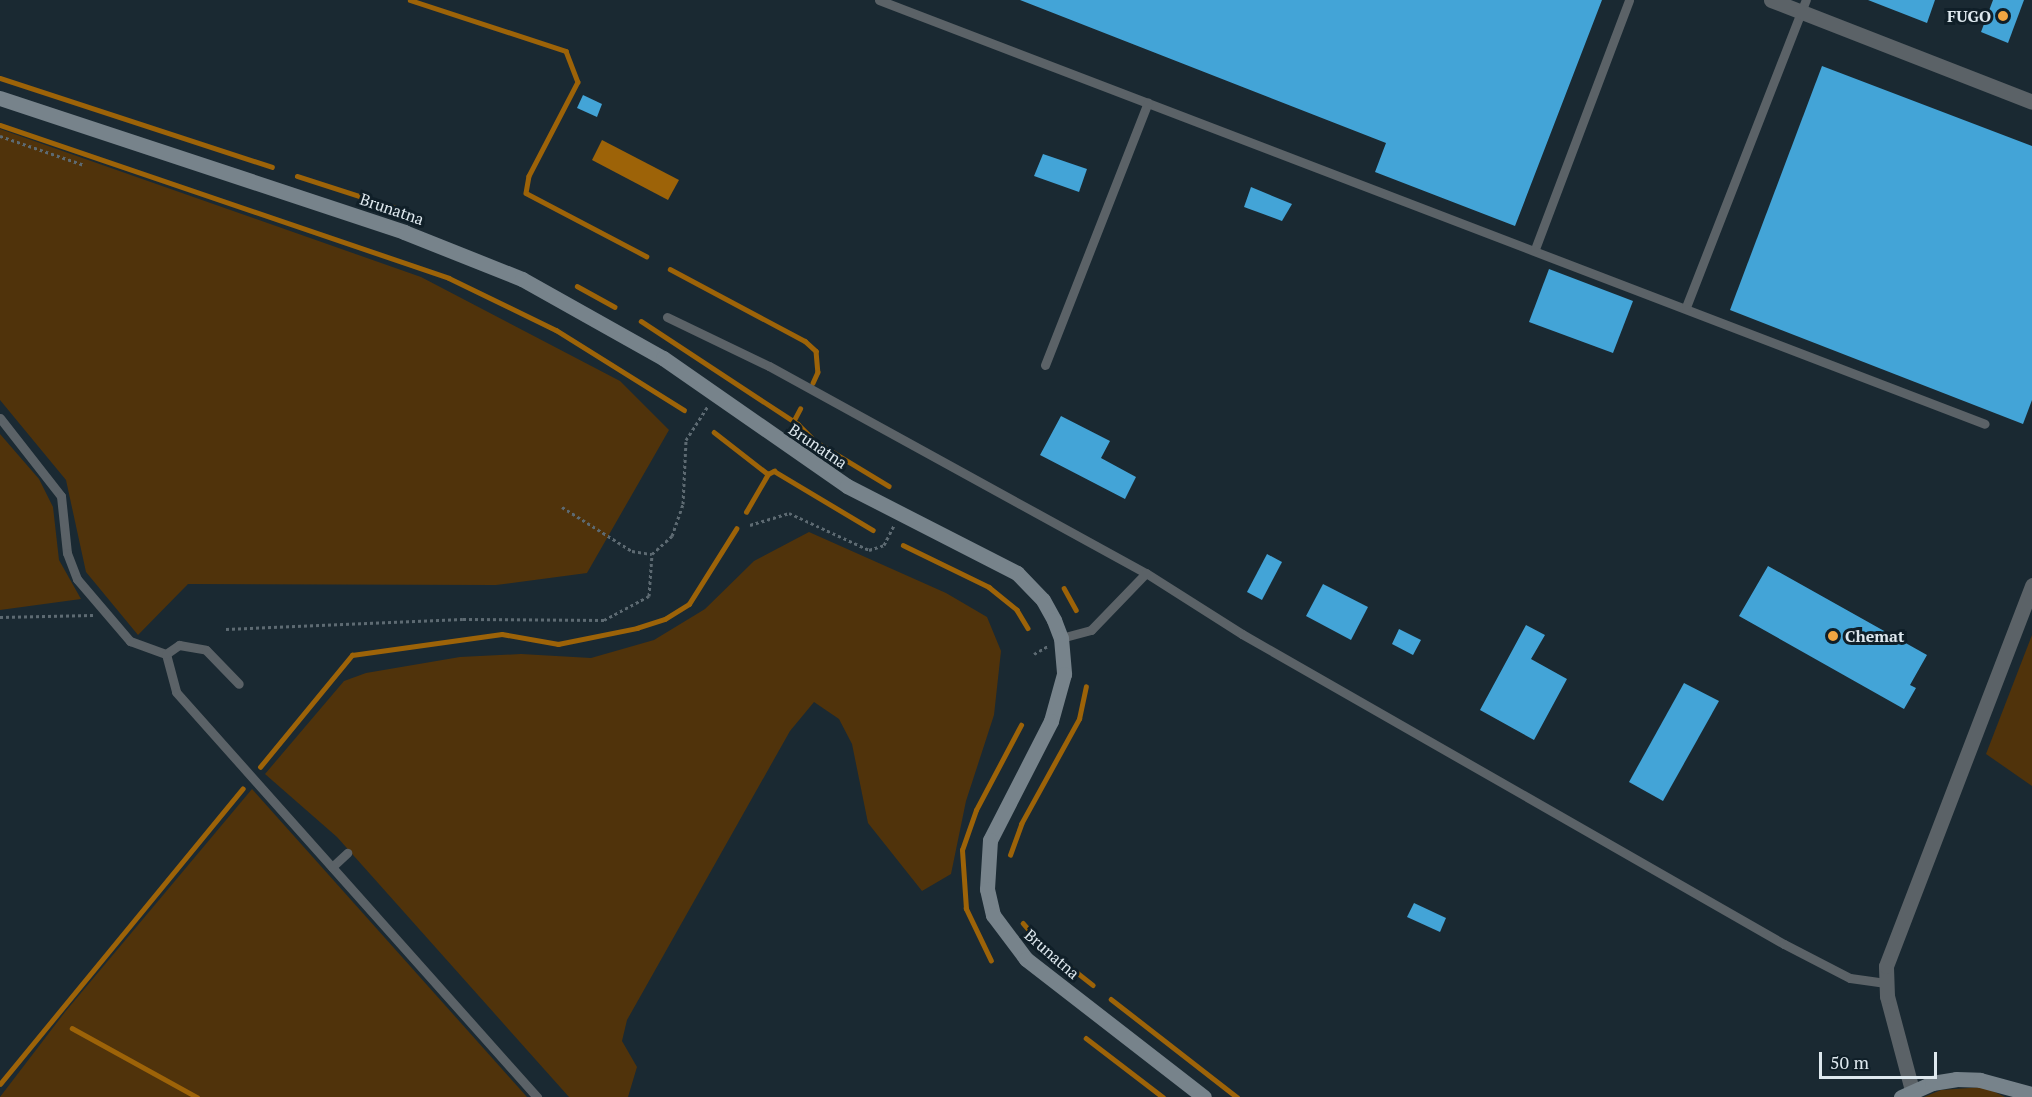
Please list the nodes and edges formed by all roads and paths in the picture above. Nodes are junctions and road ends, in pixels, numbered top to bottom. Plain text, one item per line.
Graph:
1 (879, 0) edge
2 (1629, 0) edge
3 (1771, 0) edge
4 (1803, 6) edge
5 (0, 98) edge
6 (1148, 102) junction
7 (2032, 102) edge
8 (0, 136) edge
9 (84, 165) dead end
10 (1535, 249) junction
11 (1686, 308) junction
12 (667, 317) dead end
13 (1045, 365) dead end
14 (700, 398) dead end
15 (709, 404) junction
16 (718, 411) dead end
17 (0, 418) edge
18 (1984, 424) dead end
19 (562, 507) dead end
20 (884, 520) dead end
21 (898, 523) junction
22 (750, 525) dead end
23 (652, 554) junction
24 (1146, 573) junction
25 (2032, 585) edge
26 (106, 614) junction
27 (0, 617) edge
28 (226, 629) dead end
29 (1054, 638) junction
30 (1050, 653) dead end
31 (166, 654) junction
32 (239, 684) dead end
33 (347, 853) dead end
34 (332, 867) junction
35 (1886, 983) junction
36 (1906, 1094) edge
37 (2032, 1094) edge
38 (537, 1097) edge
39 (1204, 1097) edge

1 - 6 lane
2 - 10 lane
3 - 4 street
4 - 7 street
4 - 11 lane
5 - 21 street, Brunatna
6 - 10 lane
6 - 13 lane
8 - 9 path
10 - 11 lane
11 - 18 lane
12 - 24 lane
14 - 15 path
15 - 16 path
15 - 23 path
17 - 26 lane
19 - 23 path
20 - 21 path
21 - 22 path
21 - 29 street, Brunatna
23 - 28 path
24 - 29 lane
24 - 35 lane
25 - 35 street
26 - 27 path
26 - 31 lane
29 - 30 path
29 - 39 street, Brunatna
31 - 32 lane
31 - 34 lane
33 - 34 lane
34 - 38 lane
35 - 36 street
36 - 37 street

